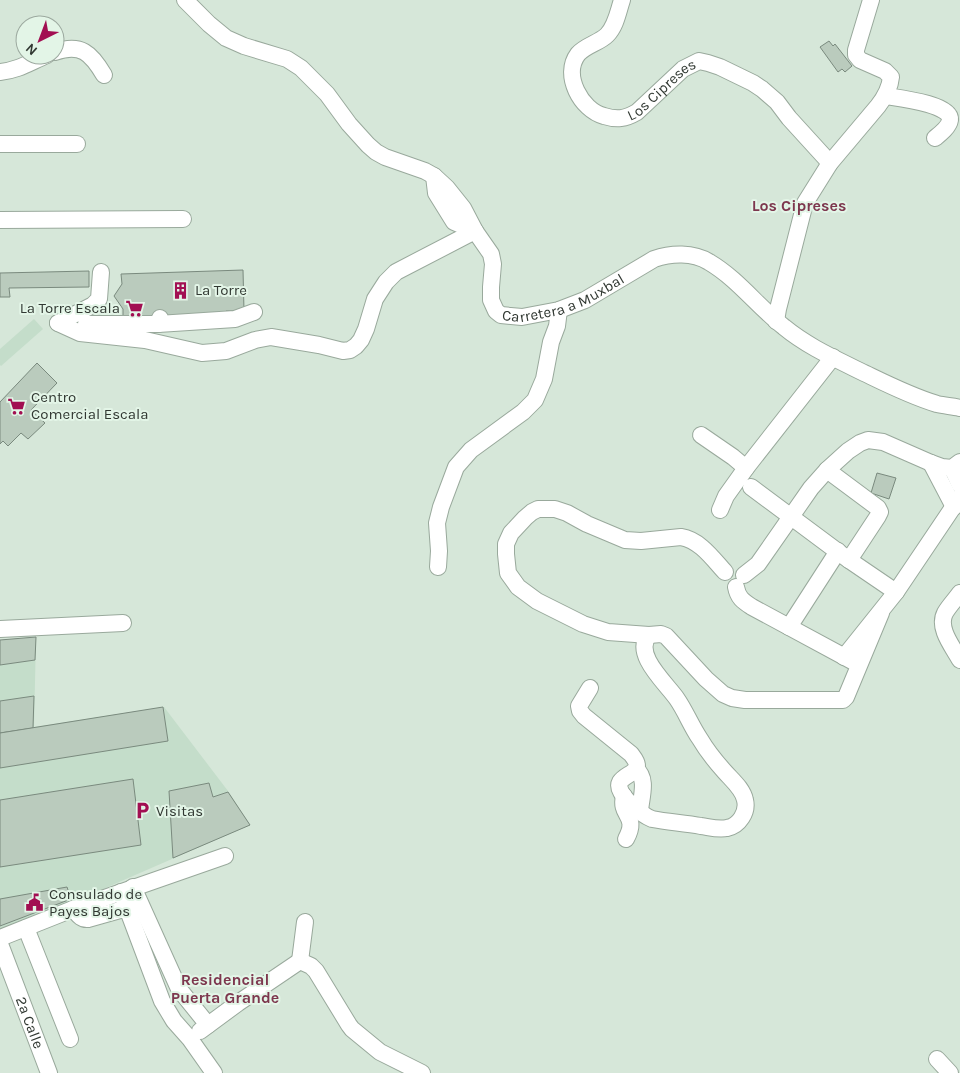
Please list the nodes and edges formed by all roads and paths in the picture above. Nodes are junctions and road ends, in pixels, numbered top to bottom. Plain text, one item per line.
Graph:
1 (185, 0) edge
2 (622, 0) edge
3 (871, 0) edge
4 (65, 49) edge
5 (26, 65) edge
6 (0, 72) edge
7 (104, 75) dead end
8 (886, 96) junction
9 (935, 138) dead end
10 (0, 144) edge
11 (77, 144) dead end
12 (830, 163) junction
13 (183, 219) dead end
14 (0, 220) edge
15 (480, 238) junction
16 (101, 272) dead end
17 (559, 310) junction
18 (254, 312) dead end
19 (777, 315) junction
20 (58, 323) junction
21 (832, 357) junction
22 (960, 408) edge
23 (700, 435) dead end
24 (931, 463) junction
25 (956, 465) edge
26 (746, 468) junction
27 (827, 470) junction
28 (751, 487) dead end
29 (959, 498) edge
30 (720, 510) dead end
31 (792, 517) junction
32 (844, 555) junction
33 (438, 567) dead end
34 (740, 581) junction
35 (896, 592) junction
36 (960, 594) edge
37 (123, 623) dead end
38 (789, 627) junction
39 (0, 629) edge
40 (649, 635) junction
41 (960, 660) edge
42 (852, 661) junction
43 (590, 688) dead end
44 (636, 769) junction
45 (624, 796) junction
46 (640, 811) junction
47 (626, 839) dead end
48 (225, 856) dead end
49 (127, 890) junction
50 (134, 906) junction
51 (73, 909) junction
52 (305, 922) dead end
53 (26, 928) junction
54 (0, 938) edge
55 (0, 944) edge
56 (300, 961) junction
57 (208, 1025) junction
58 (70, 1039) dead end
59 (190, 1039) junction
60 (937, 1059) dead end
61 (49, 1073) edge
62 (214, 1073) edge
63 (422, 1073) edge
64 (950, 1073) edge

1 - 15 street, Carretera a Muxbal
2 - 12 street, Los Cipreses
3 - 8 street
4 - 7 street
5 - 6 street
8 - 9 street
8 - 12 street
10 - 11 street
12 - 19 street
13 - 14 street
15 - 17 street, Carretera a Muxbal
15 - 20 street
16 - 20 street
17 - 19 street, Carretera a Muxbal
17 - 33 street
18 - 20 street
19 - 21 street, Carretera a Muxbal
21 - 22 street, Carretera a Muxbal
21 - 26 street
23 - 26 street
24 - 25 street
24 - 27 street
24 - 29 street
25 - 29 street
26 - 30 street
27 - 31 street
27 - 32 street
28 - 31 street
29 - 35 street
31 - 32 street
31 - 34 street
32 - 35 street
32 - 38 street
34 - 38 street
34 - 40 street
35 - 42 street
36 - 41 street
37 - 39 street
38 - 42 street
40 - 42 street
40 - 46 street
43 - 44 street
44 - 45 street
44 - 46 street
45 - 46 street
45 - 47 street
48 - 49 street
49 - 50 street
49 - 51 street
50 - 51 street
50 - 57 street
50 - 59 street
51 - 53 street
52 - 56 street
53 - 54 street
53 - 58 street
55 - 61 street, 2a Calle
56 - 57 street
56 - 63 street
57 - 59 street
59 - 62 street
60 - 64 street

